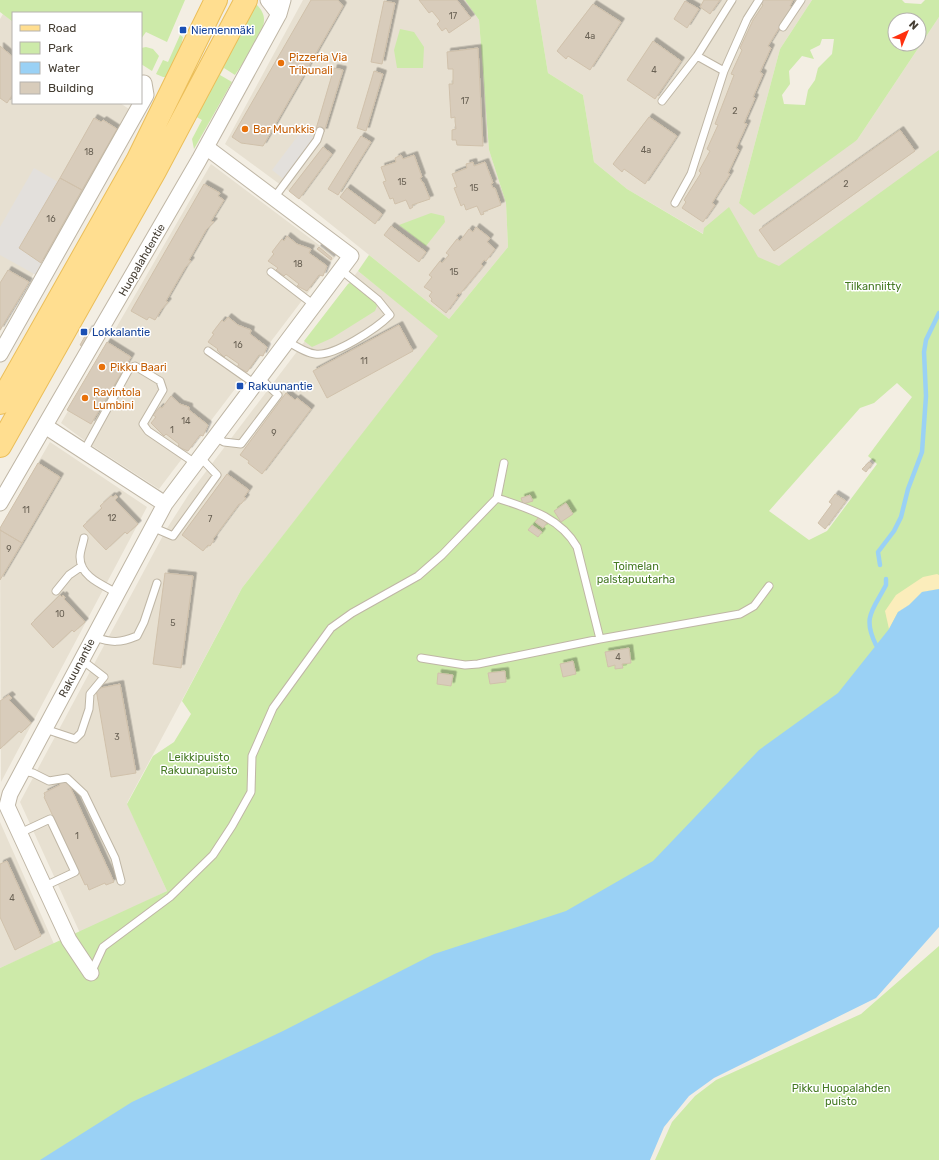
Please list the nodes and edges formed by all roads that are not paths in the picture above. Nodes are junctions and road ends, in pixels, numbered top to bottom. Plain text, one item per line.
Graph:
1 (216, 0) edge
2 (246, 0) edge
3 (268, 0) edge
4 (732, 0) edge
5 (759, 0) edge
6 (801, 0) edge
7 (281, 7) edge
8 (783, 27) dead end
9 (697, 56) junction
10 (724, 71) junction
11 (173, 85) junction
12 (142, 94) edge
13 (662, 100) dead end
14 (137, 104) edge
15 (320, 131) dead end
16 (206, 146) junction
17 (274, 198) junction
18 (675, 203) dead end
19 (341, 270) junction
20 (271, 272) dead end
21 (314, 305) junction
22 (287, 341) junction
23 (208, 351) dead end
24 (0, 354) edge
25 (257, 381) junction
26 (0, 403) edge
27 (46, 426) junction
28 (215, 437) junction
29 (0, 446) edge
30 (84, 451) junction
31 (198, 460) junction
32 (504, 463) dead end
33 (497, 498) junction
34 (0, 503) edge
35 (165, 504) junction
36 (152, 527) junction
37 (84, 538) dead end
38 (82, 566) junction
39 (157, 583) dead end
40 (769, 586) dead end
41 (56, 591) dead end
42 (117, 593) junction
43 (94, 637) junction
44 (600, 639) junction
45 (421, 658) dead end
46 (82, 660) junction
47 (45, 729) junction
48 (23, 771) junction
49 (20, 833) junction
50 (121, 881) dead end
51 (45, 886) junction
52 (91, 973) joint

1 - 11 main road
2 - 29 main road
3 - 7 street, Huopalahdentie
4 - 9 lane
5 - 10 lane
6 - 8 lane
7 - 16 street, Huopalahdentie
9 - 10 lane
9 - 13 lane
10 - 18 lane
11 - 12 street
11 - 26 main road
14 - 24 street
15 - 17 lane
16 - 17 street, Rakuunantie
16 - 27 street, Huopalahdentie
17 - 19 street, Rakuunantie
19 - 21 street, Rakuunantie
19 - 22 lane
20 - 21 lane
21 - 22 street, Rakuunantie
22 - 25 street, Rakuunantie
23 - 25 lane
25 - 28 street, Rakuunantie
25 - 28 lane
27 - 30 street
27 - 34 street, Huopalahdentie
28 - 31 street, Rakuunantie
30 - 31 lane
30 - 35 street
31 - 35 street, Rakuunantie
31 - 36 lane
32 - 33 lane
33 - 44 lane
33 - 52 lane
35 - 36 street, Rakuunantie
36 - 42 street, Rakuunantie
37 - 38 lane
38 - 41 lane
38 - 42 lane
39 - 43 lane
40 - 44 lane
42 - 43 street, Rakuunantie
43 - 46 street, Rakuunantie
44 - 45 lane
46 - 47 street, Rakuunantie
46 - 47 lane
47 - 48 street, Rakuunantie
48 - 49 street, Rakuunantie
48 - 50 lane
49 - 51 street, Rakuunantie
49 - 51 lane
51 - 52 street, Rakuunantie

